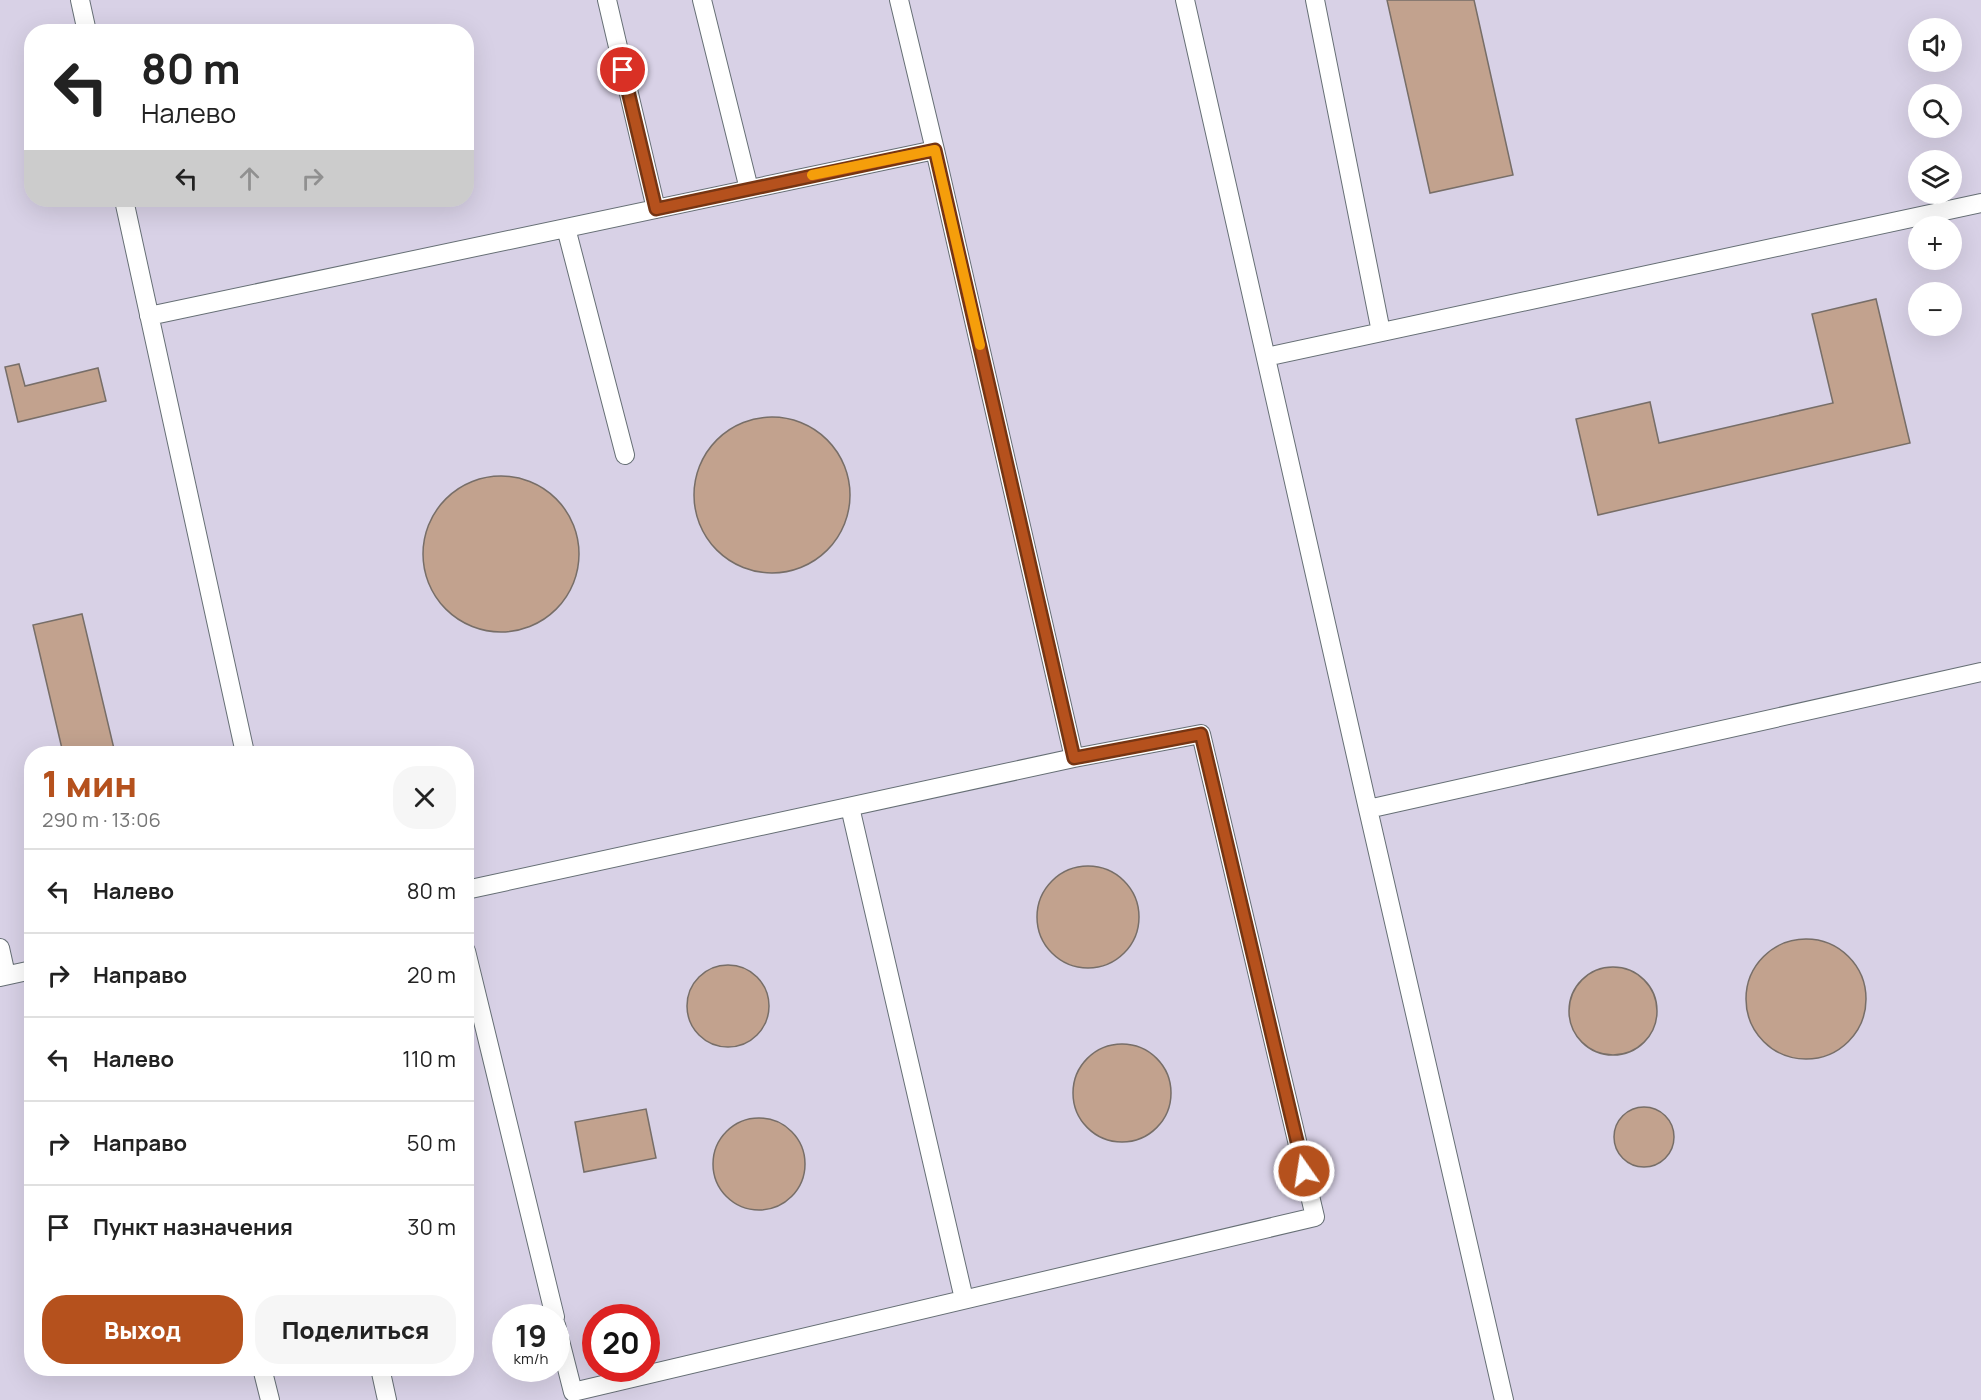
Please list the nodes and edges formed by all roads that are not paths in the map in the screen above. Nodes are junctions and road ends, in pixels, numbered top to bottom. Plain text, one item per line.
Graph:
1 (80, 0) edge
2 (607, 0) edge
3 (702, 0) edge
4 (899, 0) edge
5 (1185, 0) edge
6 (1315, 0) edge
7 (85, 24) edge
8 (935, 150) junction
9 (749, 189) junction
10 (1981, 203) edge
11 (126, 207) edge
12 (656, 209) junction
13 (566, 228) junction
14 (149, 316) junction
15 (1381, 332) junction
16 (1266, 357) junction
17 (625, 454) dead end
18 (1981, 672) edge
19 (243, 746) edge
20 (1074, 758) junction
21 (850, 807) junction
22 (1368, 810) junction
23 (474, 888) edge
24 (0, 948) edge
25 (24, 972) edge
26 (3, 976) edge
27 (474, 984) edge
28 (964, 1299) junction
29 (552, 1304) edge
30 (264, 1376) edge
31 (382, 1376) edge
32 (570, 1380) edge
33 (270, 1400) edge
34 (387, 1400) edge
35 (1504, 1400) edge

1 - 7 lane
2 - 12 lane
3 - 9 lane
4 - 8 lane
5 - 16 lane
6 - 15 lane
8 - 9 lane
8 - 20 lane
9 - 12 lane
10 - 15 lane
11 - 14 lane
12 - 13 lane
13 - 14 lane
13 - 17 lane
14 - 19 lane
15 - 16 lane
16 - 22 lane
18 - 22 lane
20 - 21 lane
20 - 28 lane
21 - 23 lane
21 - 28 lane
22 - 35 lane
24 - 26 lane
25 - 26 lane
27 - 29 lane
28 - 32 lane
30 - 33 lane
31 - 34 lane

